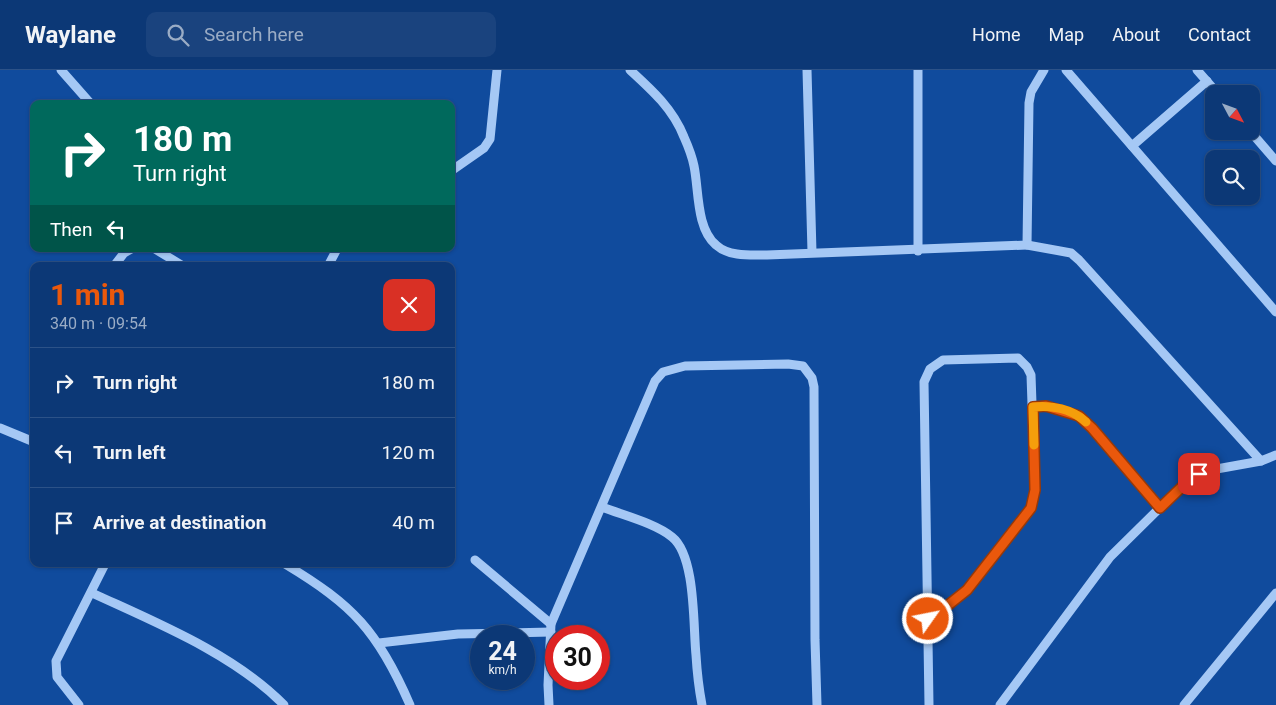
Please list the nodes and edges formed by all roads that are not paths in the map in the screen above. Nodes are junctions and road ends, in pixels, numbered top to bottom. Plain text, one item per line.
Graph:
1 (61, 70) edge
2 (497, 70) edge
3 (630, 70) edge
4 (807, 70) edge
5 (918, 70) edge
6 (1044, 70) edge
7 (1066, 70) edge
8 (1197, 70) edge
9 (1207, 81) junction
10 (1210, 85) edge
11 (87, 100) edge
12 (1258, 140) edge
13 (1132, 146) junction
14 (1276, 161) edge
15 (455, 168) edge
16 (1027, 245) junction
17 (918, 251) junction
18 (127, 252) edge
19 (160, 252) edge
20 (812, 252) junction
21 (117, 262) edge
22 (176, 262) edge
23 (1276, 312) edge
24 (1033, 407) junction
25 (0, 428) edge
26 (30, 440) edge
27 (1276, 455) edge
28 (1261, 461) junction
29 (602, 507) junction
30 (1160, 508) junction
31 (476, 560) dead end
32 (103, 567) edge
33 (290, 567) edge
34 (92, 593) junction
35 (1276, 593) edge
36 (928, 619) junction
37 (548, 625) edge
38 (552, 625) edge
39 (545, 628) edge
40 (379, 643) junction
41 (548, 690) edge
42 (78, 705) edge
43 (284, 705) edge
44 (410, 705) edge
45 (549, 705) edge
46 (702, 705) edge
47 (817, 705) edge
48 (928, 705) edge
49 (1000, 705) edge
50 (1184, 705) edge

1 - 11 street
2 - 15 street
3 - 20 street
4 - 20 street
5 - 17 street
6 - 16 street
7 - 13 street
8 - 9 street
9 - 10 street
9 - 13 street
12 - 14 street
13 - 23 street
16 - 17 street
16 - 28 street
17 - 20 street
18 - 21 street
19 - 22 street
24 - 30 street
24 - 36 street
24 - 36 street
25 - 26 street
27 - 28 street
28 - 30 street
29 - 38 street
29 - 46 street
29 - 47 street
30 - 49 street
31 - 37 street
32 - 34 street
33 - 40 street
34 - 42 street
34 - 43 street
35 - 50 street
36 - 48 street
39 - 40 street
40 - 44 street
41 - 45 street

